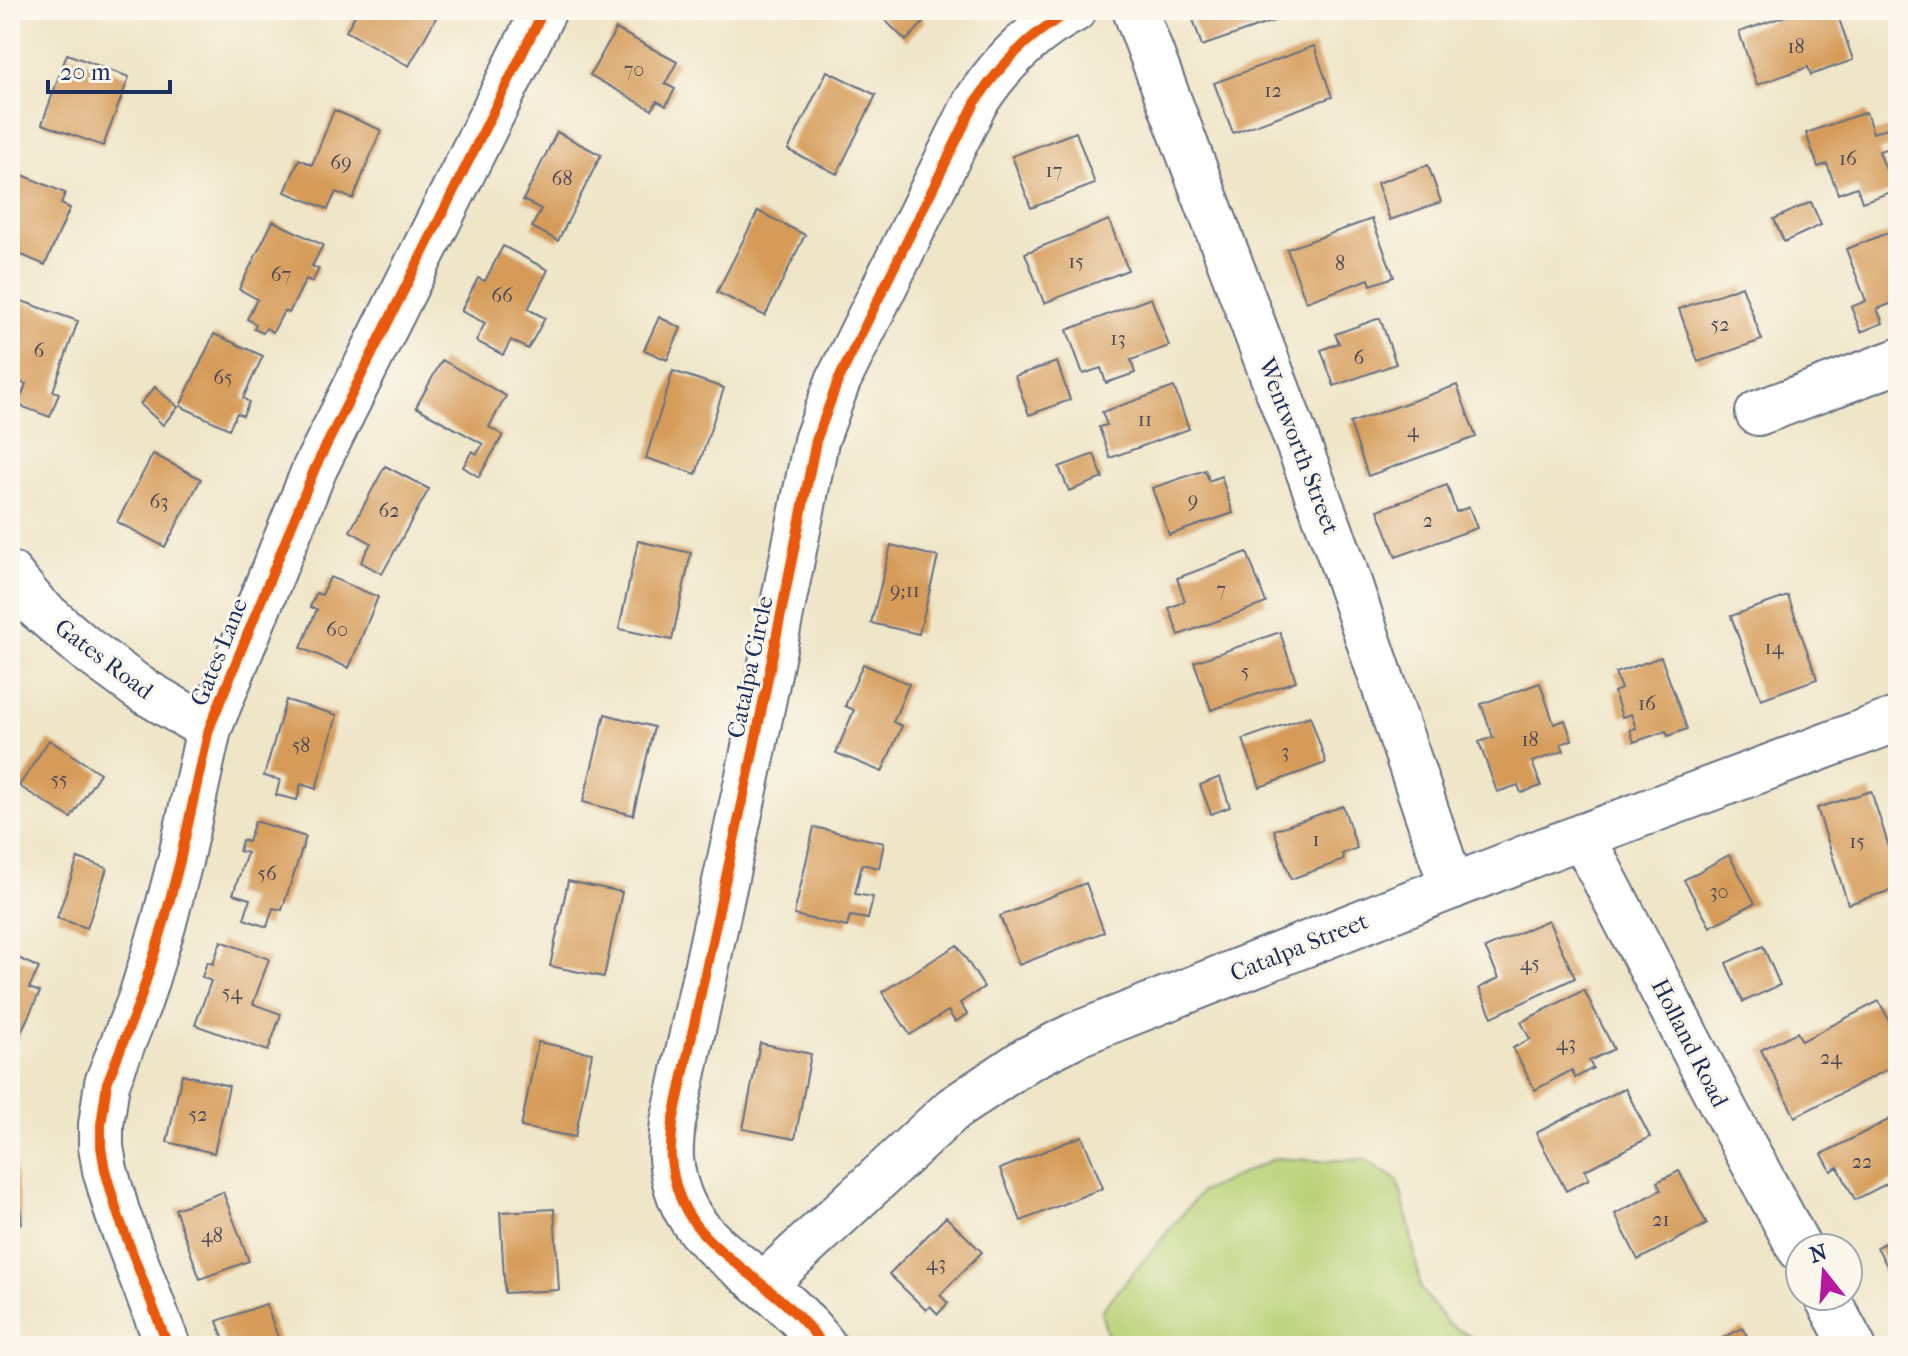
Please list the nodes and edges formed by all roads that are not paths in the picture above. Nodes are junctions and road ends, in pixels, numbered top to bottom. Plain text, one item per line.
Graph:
1 (544, 10) edge
2 (1074, 10) edge
3 (1135, 10) edge
4 (1898, 361) edge
5 (1758, 413) dead end
6 (10, 574) edge
7 (1898, 719) edge
8 (209, 729) junction
9 (1582, 836) junction
10 (1452, 887) junction
11 (1791, 1232) edge
12 (763, 1285) junction
13 (1835, 1312) edge
14 (168, 1346) edge
15 (824, 1346) edge
16 (1853, 1346) edge

1 - 8 street, Gates Lane
2 - 12 street, Catalpa Circle
3 - 10 street, Wentworth Street
4 - 5 street
6 - 8 street, Gates Road
7 - 9 street, Catalpa Street
8 - 14 street, Gates Lane
9 - 10 street, Catalpa Street
9 - 11 street, Holland Road
10 - 12 street, Catalpa Street
12 - 15 street, Catalpa Circle
13 - 16 street

